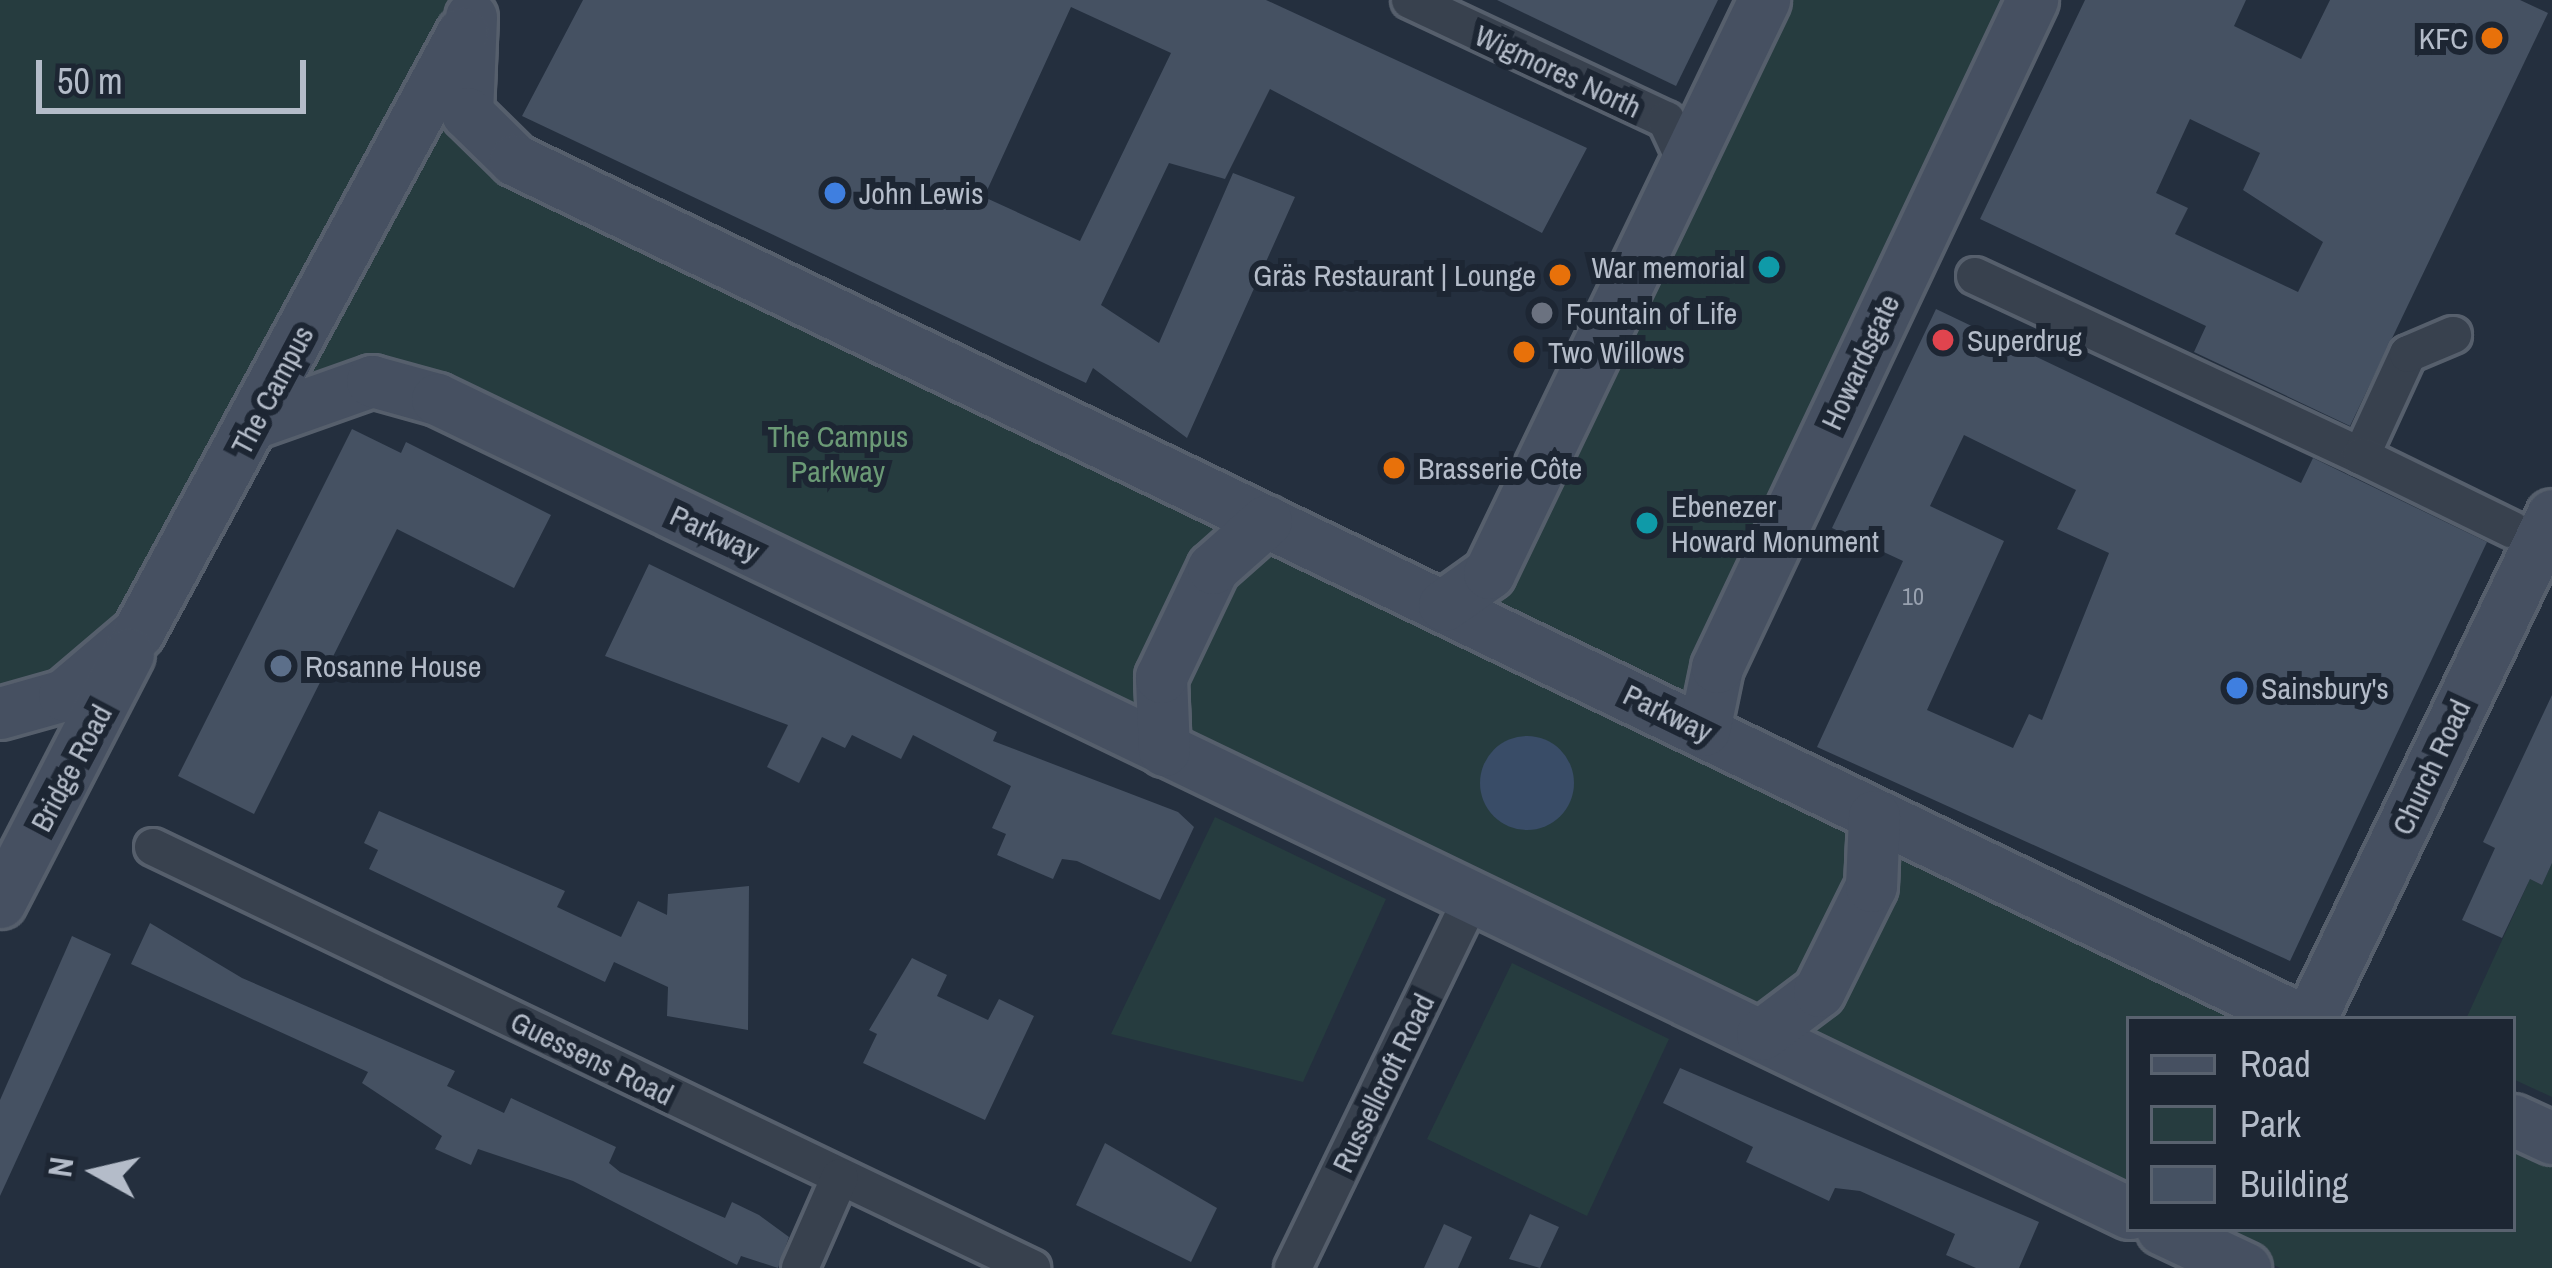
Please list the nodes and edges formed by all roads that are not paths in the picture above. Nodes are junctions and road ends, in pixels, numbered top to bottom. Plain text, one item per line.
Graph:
1 (1410, 0) edge
2 (1764, 0) edge
3 (2032, 0) edge
4 (476, 9) edge
5 (1686, 163) junction
6 (1975, 276) dead end
7 (2453, 335) dead end
8 (256, 422) junction
9 (2360, 456) junction
10 (1266, 521) junction
11 (2532, 522) edge
12 (1444, 605) junction
13 (138, 632) junction
14 (0, 712) edge
15 (1704, 730) junction
16 (1164, 750) junction
17 (1874, 816) junction
18 (153, 847) dead end
19 (1472, 897) junction
20 (0, 902) edge
21 (2294, 1016) edge
22 (2311, 1016) edge
23 (1762, 1034) junction
24 (2516, 1121) edge
25 (2552, 1138) edge
26 (840, 1177) junction
27 (2126, 1212) edge
28 (800, 1268) edge
29 (1031, 1268) edge
30 (1293, 1268) edge

1 - 5 street, Wigmores North
2 - 5 street
3 - 15 street, Howardsgate
4 - 8 street, The Campus
4 - 10 street, Parkway
5 - 12 street
6 - 9 street
7 - 9 street
8 - 13 street, The Campus
8 - 16 street, Parkway
9 - 11 street
10 - 12 street, Parkway
10 - 16 street
11 - 22 street, Church Road
12 - 15 street, Parkway
13 - 14 street, The Campus
13 - 20 street, Bridge Road
15 - 17 street, Parkway
16 - 19 street, Parkway
17 - 21 street, Parkway
17 - 23 street
18 - 26 street, Guessens Road
19 - 23 street, Parkway
19 - 30 street, Russellcroft Road
23 - 27 street, Parkway
24 - 25 street
26 - 28 street
26 - 29 street, Guessens Road

